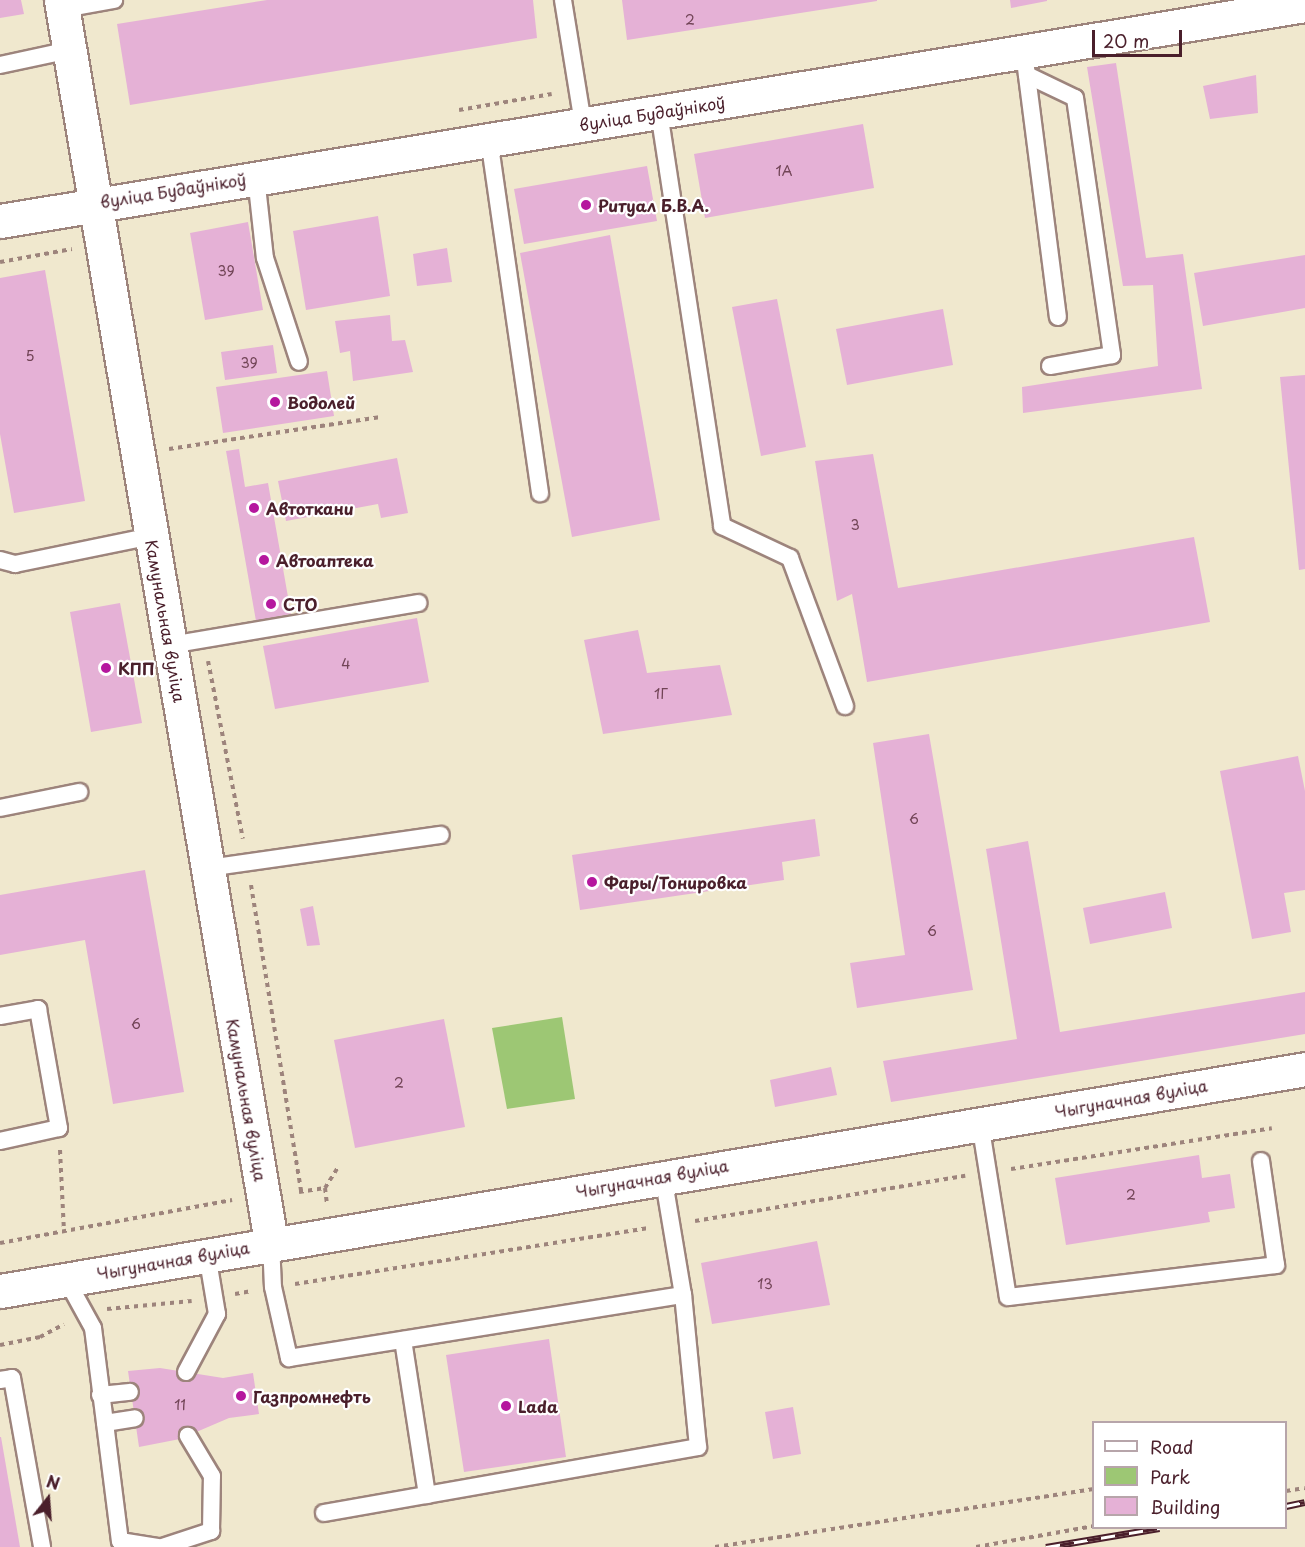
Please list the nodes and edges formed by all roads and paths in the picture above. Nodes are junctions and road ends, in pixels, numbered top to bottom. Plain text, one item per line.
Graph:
1 (114, 0) edge
2 (563, 0) edge
3 (62, 4) edge
4 (1305, 5) edge
5 (1256, 7) edge
6 (70, 50) junction
7 (1026, 64) junction
8 (0, 65) edge
9 (659, 111) junction
10 (583, 124) junction
11 (489, 139) junction
12 (256, 177) junction
13 (94, 203) junction
14 (0, 221) edge
15 (1058, 317) dead end
16 (299, 362) dead end
17 (1050, 366) dead end
18 (381, 417) dead end
19 (165, 450) dead end
20 (540, 493) dead end
21 (151, 536) junction
22 (0, 560) edge
23 (418, 603) dead end
24 (170, 645) junction
25 (845, 706) dead end
26 (79, 792) dead end
27 (0, 808) edge
28 (441, 835) dead end
29 (208, 868) junction
30 (0, 1017) edge
31 (1305, 1069) edge
32 (980, 1123) junction
33 (59, 1128) junction
34 (1272, 1128) dead end
35 (0, 1141) edge
36 (1261, 1161) dead end
37 (339, 1166) dead end
38 (990, 1172) junction
39 (663, 1176) junction
40 (263, 1194) junction
41 (671, 1225) junction
42 (64, 1232) junction
43 (271, 1242) junction
44 (0, 1243) edge
45 (207, 1254) junction
46 (66, 1279) junction
47 (273, 1287) junction
48 (0, 1291) edge
49 (683, 1295) junction
50 (215, 1298) junction
51 (87, 1312) junction
52 (403, 1340) junction
53 (0, 1345) edge
54 (186, 1372) dead end
55 (0, 1380) edge
56 (130, 1392) dead end
57 (100, 1395) junction
58 (135, 1418) dead end
59 (105, 1423) junction
60 (188, 1436) dead end
61 (1305, 1488) edge
62 (1092, 1489) edge
63 (1287, 1491) edge
64 (427, 1495) junction
65 (324, 1513) dead end
66 (1092, 1526) edge
67 (42, 1547) edge
68 (160, 1547) edge
69 (715, 1547) edge
70 (976, 1547) edge

1 - 3 lane
2 - 10 lane
3 - 6 street, Камунальная вуліца
4 - 5 street, вуліца Будаўнікоў
5 - 7 street, вуліца Будаўнікоў
6 - 8 lane
6 - 13 street, Камунальная вуліца
7 - 9 street, вуліца Будаўнікоў
7 - 15 lane
7 - 17 lane
9 - 10 street, вуліца Будаўнікоў
9 - 25 lane
10 - 11 street, вуліца Будаўнікоў
11 - 12 street, вуліца Будаўнікоў
11 - 20 lane
12 - 13 street, вуліца Будаўнікоў
12 - 16 lane
13 - 14 street, вуліца Будаўнікоў
13 - 21 street, Камунальная вуліца
18 - 19 path
21 - 22 lane
21 - 24 street, Камунальная вуліца
23 - 24 lane
24 - 29 street, Камунальная вуліца
26 - 27 lane
28 - 29 lane
29 - 40 street, Камунальная вуліца
30 - 33 lane
31 - 32 street, Чыгуначная вуліца
32 - 38 lane
32 - 39 street, Чыгуначная вуліца
33 - 35 lane
33 - 42 path
34 - 38 path
36 - 38 lane
37 - 40 path
38 - 41 path
39 - 41 lane
39 - 43 street, Чыгуначная вуліца
40 - 42 path
40 - 43 street, Камунальная вуліца
41 - 47 path
41 - 49 lane
42 - 44 path
43 - 45 street, Чыгуначная вуліца
43 - 47 lane
45 - 46 street, Чыгуначная вуліца
45 - 50 lane
46 - 48 street, Чыгуначная вуліца
46 - 51 lane
47 - 50 path
47 - 52 lane
49 - 52 lane
49 - 64 lane
50 - 51 path
50 - 54 lane
51 - 53 path
51 - 57 lane
52 - 64 lane
55 - 67 lane
56 - 57 lane
57 - 59 lane
58 - 59 lane
59 - 68 lane
60 - 68 lane
61 - 63 path
62 - 69 path
64 - 65 lane
66 - 70 path

